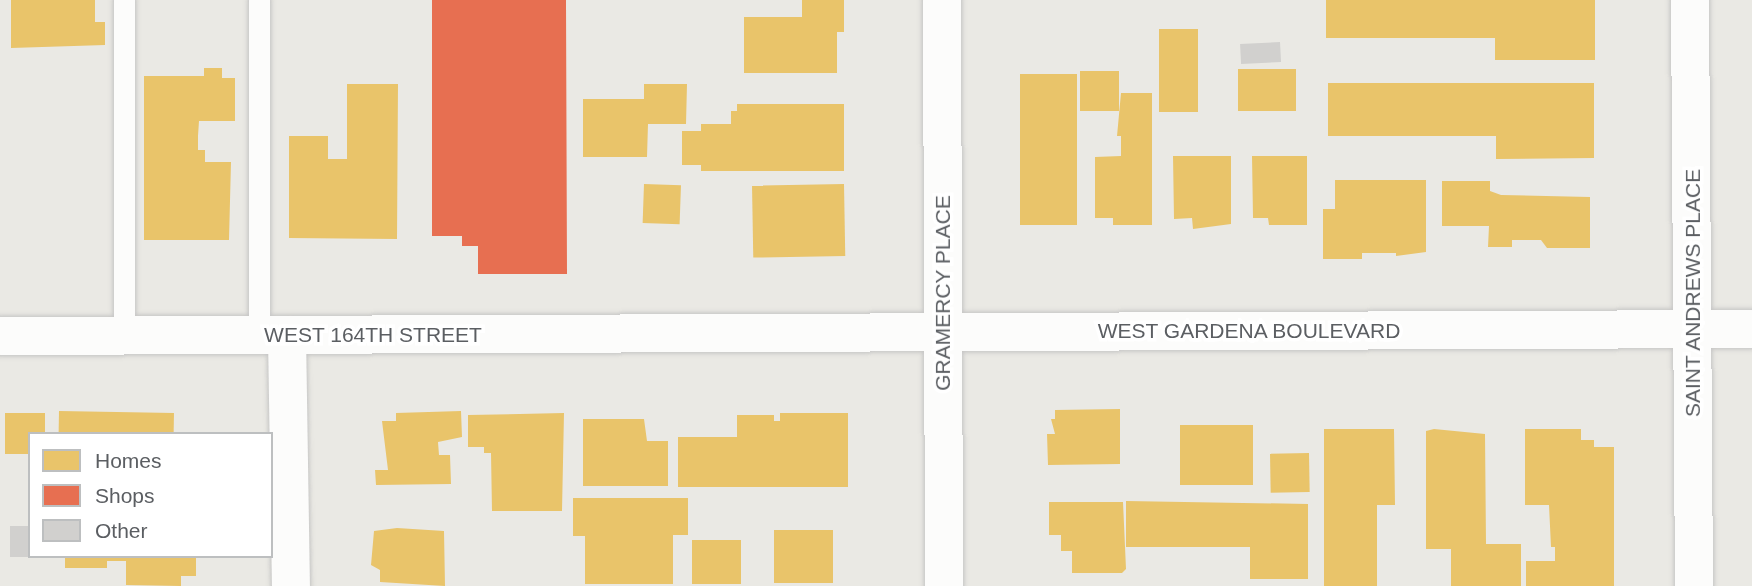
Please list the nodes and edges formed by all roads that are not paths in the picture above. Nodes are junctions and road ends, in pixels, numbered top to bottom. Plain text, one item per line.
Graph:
1 (124, 0) edge
2 (259, 0) edge
3 (942, 0) edge
4 (1690, 0) edge
5 (1752, 329) edge
6 (1693, 330) junction
7 (943, 332) junction
8 (747, 334) joint
9 (273, 335) junction
10 (124, 336) junction
11 (0, 337) edge
12 (291, 586) edge
13 (944, 586) edge
14 (1694, 586) edge

1 - 10 lane
2 - 9 lane
3 - 7 main road, GRAMERCY PLACE
4 - 6 main road, SAINT ANDREWS PLACE
5 - 6 main road, WEST GARDENA BOULEVARD
6 - 7 main road, WEST GARDENA BOULEVARD
6 - 14 main road, SAINT ANDREWS PLACE
7 - 8 main road, WEST GARDENA BOULEVARD
7 - 13 main road, GRAMERCY PLACE
8 - 9 main road, WEST 164TH STREET
9 - 10 main road, WEST 164TH STREET
9 - 12 main road
10 - 11 main road, WEST 164TH STREET

